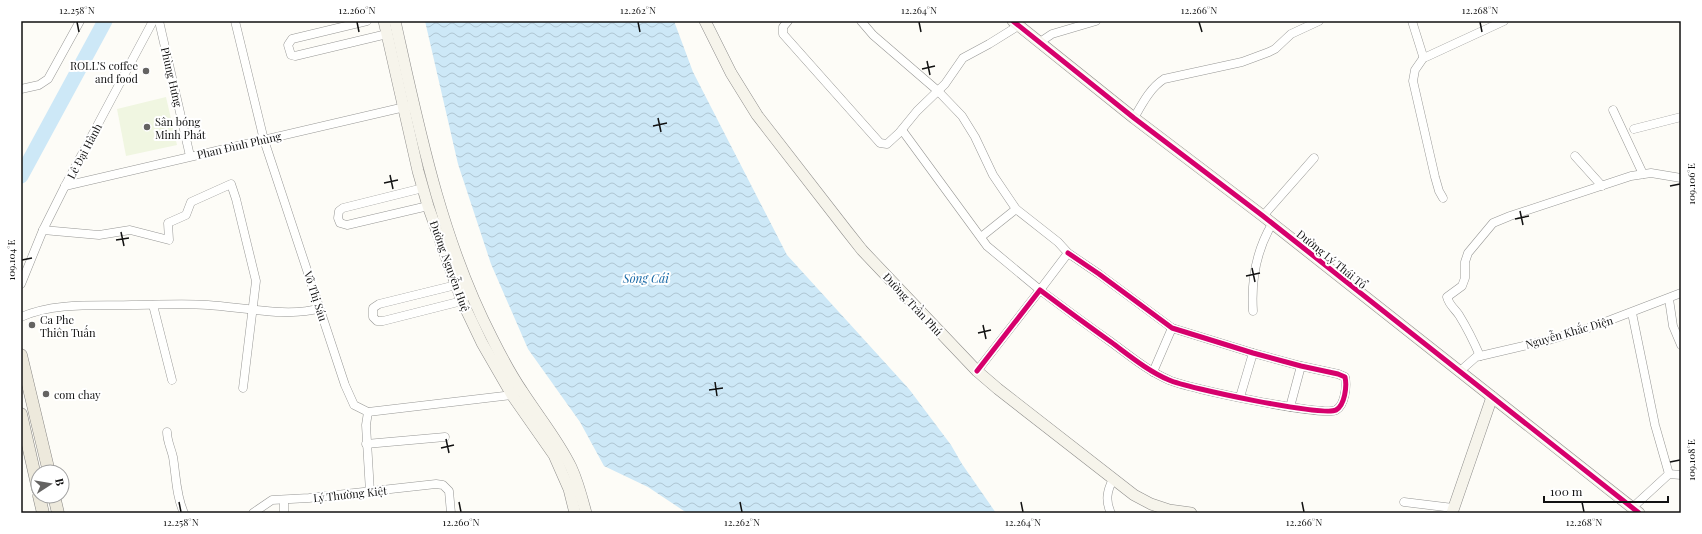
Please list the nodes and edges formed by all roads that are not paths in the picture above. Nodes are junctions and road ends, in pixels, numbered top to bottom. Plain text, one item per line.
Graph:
1 (80, 21) edge
2 (153, 21) edge
3 (159, 21) edge
4 (235, 21) edge
5 (366, 21) edge
6 (384, 21) edge
7 (394, 21) edge
8 (705, 21) edge
9 (788, 21) edge
10 (861, 21) edge
11 (1096, 21) edge
12 (1319, 21) edge
13 (1412, 21) edge
14 (1504, 21) edge
15 (1015, 23) edge
16 (387, 34) junction
17 (1040, 42) junction
18 (1424, 57) junction
19 (21, 89) edge
20 (938, 91) junction
21 (409, 106) junction
22 (1613, 110) dead end
23 (1681, 117) edge
24 (1134, 118) junction
25 (1634, 129) dead end
26 (902, 130) junction
27 (264, 140) junction
28 (190, 156) junction
29 (1574, 156) dead end
30 (1314, 158) dead end
31 (1642, 174) junction
32 (1681, 178) edge
33 (65, 186) junction
34 (1602, 186) junction
35 (423, 188) junction
36 (1443, 198) dead end
37 (428, 206) junction
38 (1016, 209) junction
39 (1263, 216) junction
40 (1272, 224) junction
41 (43, 230) junction
42 (981, 236) junction
43 (1068, 253) junction
44 (21, 284) edge
45 (456, 286) junction
46 (1040, 290) junction
47 (470, 291) junction
48 (1681, 293) edge
49 (1669, 298) junction
50 (462, 301) junction
51 (154, 305) junction
52 (320, 308) junction
53 (252, 310) junction
54 (1253, 312) dead end
55 (1632, 313) junction
56 (21, 317) edge
57 (1172, 328) junction
58 (1681, 345) edge
59 (1253, 353) junction
60 (21, 355) edge
61 (1480, 356) junction
62 (1301, 366) junction
63 (977, 371) junction
64 (1153, 372) junction
65 (1459, 372) junction
66 (172, 380) dead end
67 (243, 388) dead end
68 (517, 392) junction
69 (1240, 397) junction
70 (1492, 397) junction
71 (1290, 407) junction
72 (368, 412) junction
73 (21, 414) edge
74 (23, 432) edge
75 (167, 432) dead end
76 (445, 437) dead end
77 (366, 444) junction
78 (31, 464) edge
79 (47, 464) edge
80 (1669, 474) junction
81 (1681, 474) edge
82 (1113, 479) junction
83 (370, 492) junction
84 (284, 500) junction
85 (1404, 502) dead end
86 (1635, 510) edge
87 (1452, 511) edge
88 (184, 513) edge
89 (253, 513) edge
90 (284, 513) edge
91 (451, 513) edge
92 (575, 513) edge
93 (586, 513) edge
94 (1111, 513) edge
95 (1191, 513) edge

1 - 19 street
2 - 33 street, Lê Đại Hành
3 - 28 street, Phùng Hưng
4 - 27 street, Võ Thị Sáu
5 - 16 street
6 - 16 street, Đường Nguyễn Huệ
7 - 21 street, Đường Nguyễn Huệ
8 - 63 street, Đường Trần Phú
9 - 26 street
10 - 20 street
11 - 17 street
12 - 24 street
13 - 18 street
14 - 18 street
15 - 17 street, Đường Lý Thái Tổ
15 - 20 street
16 - 21 street, Đường Nguyễn Huệ
17 - 24 street, Đường Lý Thái Tổ
18 - 36 street
20 - 26 street
20 - 38 street
21 - 27 street, Phan Đình Phùng
21 - 35 street, Đường Nguyễn Huệ
21 - 47 street, Đường Nguyễn Huệ
22 - 31 street
23 - 25 street
24 - 39 street, Đường Lý Thái Tổ
26 - 42 street
27 - 28 street, Phan Đình Phùng
27 - 52 street, Võ Thị Sáu
28 - 33 street, Phan Đình Phùng
29 - 34 street
30 - 39 street
31 - 32 street
31 - 34 street
33 - 41 street, Lê Đại Hành
34 - 61 street
35 - 37 street, Đường Nguyễn Huệ
35 - 37 street
37 - 45 street, Đường Nguyễn Huệ
38 - 42 street
38 - 43 street
39 - 40 street, Đường Lý Thái Tổ
40 - 54 street
40 - 65 street, Đường Lý Thái Tổ
41 - 44 street, Lê Đại Hành
41 - 53 street
42 - 46 street
43 - 46 street
43 - 57 street
45 - 47 street
45 - 50 street, Đường Nguyễn Huệ
45 - 50 street
46 - 63 street
46 - 64 street
47 - 50 street
47 - 68 street, Đường Nguyễn Huệ
48 - 49 street, Nguyễn Khắc Diện
49 - 55 street, Nguyễn Khắc Diện
49 - 58 street
50 - 68 street, Đường Nguyễn Huệ
51 - 53 street
51 - 56 street
51 - 66 street
52 - 53 street
52 - 72 street, Võ Thị Sáu
53 - 67 street
55 - 61 street, Nguyễn Khắc Diện
55 - 80 street
57 - 59 street
57 - 64 street
59 - 62 street
59 - 69 street
60 - 79 main road
61 - 65 street, Nguyễn Khắc Diện
62 - 71 street
62 - 71 street
63 - 82 street, Đường Trần Phú
64 - 69 street
65 - 70 street, Đường Lý Thái Tổ
68 - 72 street
68 - 92 street, Đường Nguyễn Huệ
68 - 93 street, Đường Nguyễn Huệ
69 - 71 street
70 - 86 street, Đường Lý Thái Tổ
70 - 87 street
72 - 77 street
73 - 74 main road
74 - 78 main road
75 - 88 street
76 - 77 street
77 - 83 street
80 - 81 street
80 - 86 street
82 - 94 street
82 - 95 street, Đường Trần Phú
83 - 84 street, Lý Thường Kiệt
83 - 91 street, Lý Thường Kiệt
84 - 89 street, Lý Thường Kiệt
84 - 90 street
85 - 87 street

